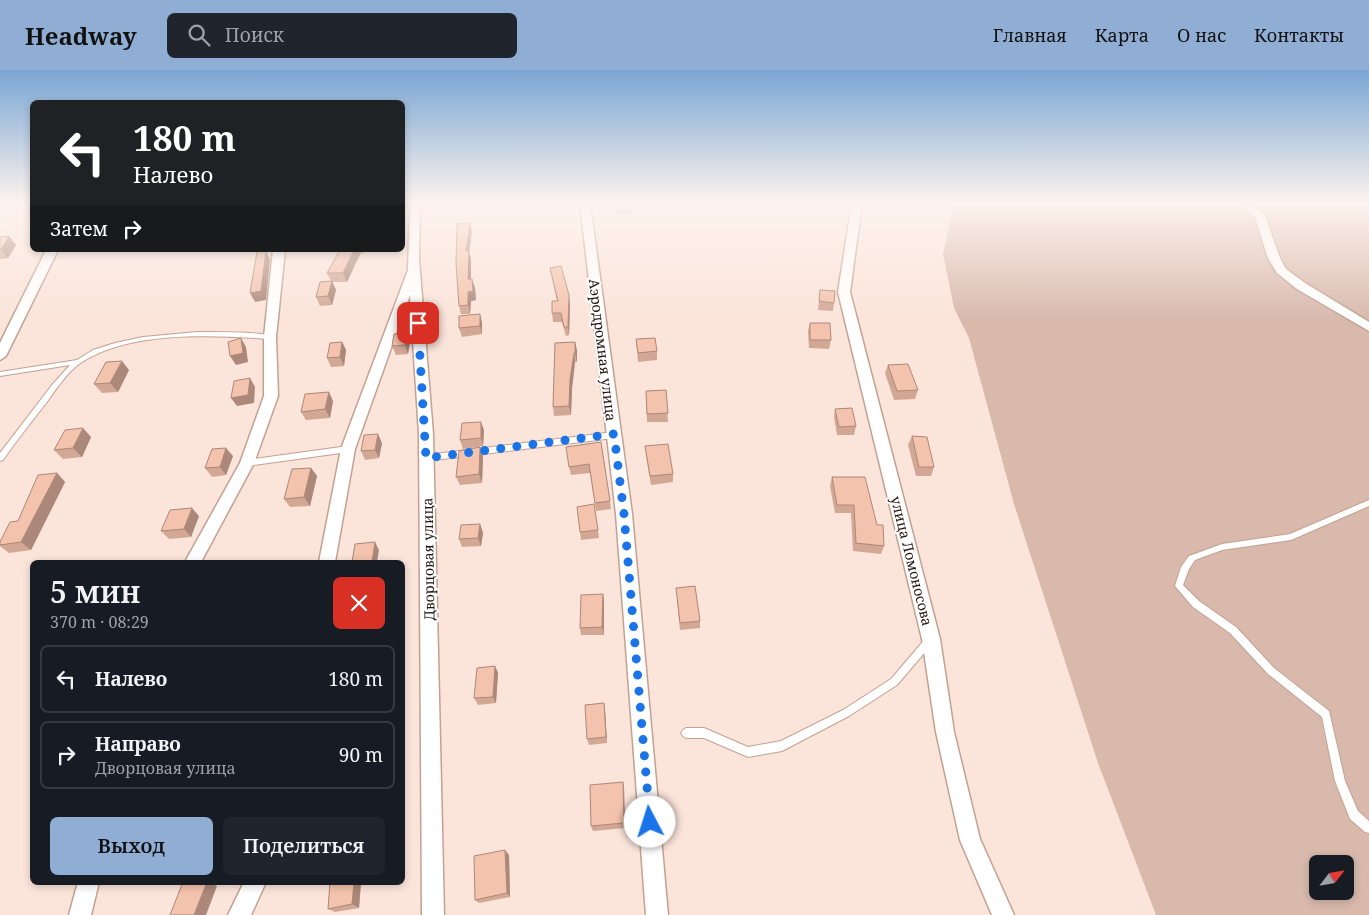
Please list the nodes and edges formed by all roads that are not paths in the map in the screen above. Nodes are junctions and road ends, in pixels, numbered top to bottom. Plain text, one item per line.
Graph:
1 (413, 242) edge
2 (590, 242) edge
3 (851, 242) edge
4 (1269, 242) edge
5 (51, 252) edge
6 (279, 252) edge
7 (413, 267) junction
8 (1369, 327) edge
9 (270, 337) junction
10 (0, 356) edge
11 (78, 362) junction
12 (0, 374) edge
13 (614, 434) junction
14 (348, 449) junction
15 (0, 458) edge
16 (426, 458) junction
17 (247, 463) junction
18 (1369, 503) edge
19 (193, 560) edge
20 (327, 560) edge
21 (931, 639) junction
22 (686, 733) dead end
23 (1369, 828) edge
24 (88, 885) edge
25 (254, 885) edge
26 (656, 899) junction
27 (80, 915) edge
28 (239, 915) edge
29 (433, 915) edge
30 (657, 915) edge
31 (668, 915) edge
32 (1003, 915) edge

1 - 7 street, Дворцовая улица
2 - 13 street, Аэродромная улица
3 - 21 street, улица Ломоносова
4 - 8 street
5 - 10 street
6 - 9 street
7 - 14 street
7 - 16 street, Дворцовая улица
9 - 11 lane
9 - 17 street
11 - 12 lane
11 - 15 lane
13 - 16 lane
13 - 26 street, Аэродромная улица
14 - 17 lane
14 - 20 street
16 - 29 street, Дворцовая улица
17 - 19 street
18 - 23 lane
21 - 22 lane
21 - 32 street, улица Ломоносова
24 - 27 street
25 - 28 street
26 - 30 street, Аэродромная улица
26 - 31 lane

